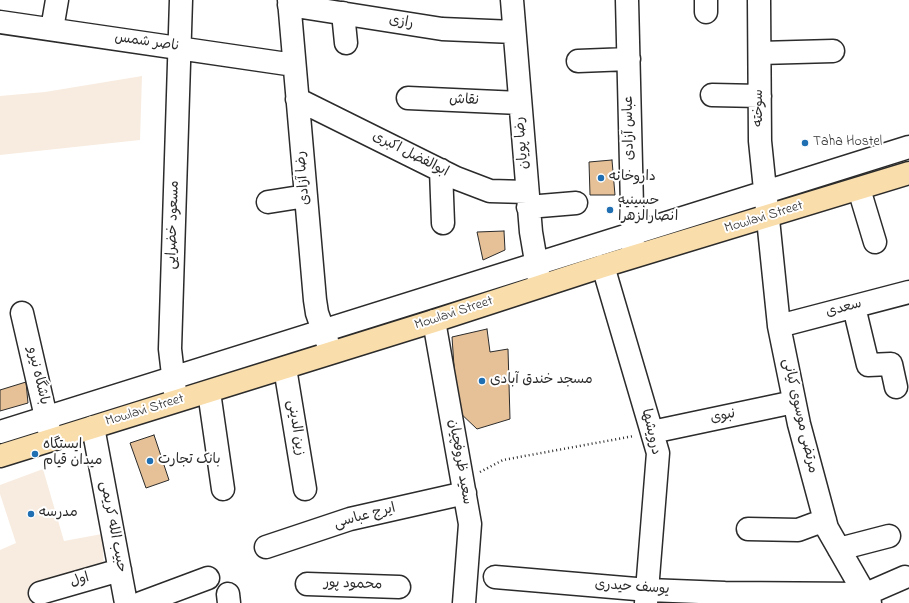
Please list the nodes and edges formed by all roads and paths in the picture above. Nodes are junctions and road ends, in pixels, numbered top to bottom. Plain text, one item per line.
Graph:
1 (57, 0) edge
2 (181, 0) edge
3 (512, 0) edge
4 (627, 0) edge
5 (759, 0) edge
6 (289, 2) edge
7 (343, 13) junction
8 (0, 22) edge
9 (52, 29) junction
10 (514, 32) junction
11 (346, 43) dead end
12 (181, 48) junction
13 (833, 50) dead end
14 (760, 53) junction
15 (578, 60) dead end
16 (629, 60) junction
17 (294, 65) junction
18 (712, 95) dead end
19 (760, 96) junction
20 (408, 98) dead end
21 (297, 99) junction
22 (520, 103) junction
23 (909, 147) edge
24 (441, 170) junction
25 (909, 173) edge
26 (859, 189) junction
27 (764, 192) junction
28 (306, 196) junction
29 (528, 200) junction
30 (268, 202) dead end
31 (576, 204) dead end
32 (769, 216) junction
33 (443, 223) dead end
34 (633, 234) junction
35 (875, 242) dead end
36 (634, 257) junction
37 (537, 264) junction
38 (603, 266) junction
39 (540, 286) junction
40 (909, 292) edge
41 (854, 307) junction
42 (22, 313) dead end
43 (434, 321) junction
44 (779, 326) junction
45 (323, 331) junction
46 (331, 353) junction
47 (284, 368) junction
48 (173, 378) junction
49 (896, 387) dead end
50 (209, 392) junction
51 (176, 402) junction
52 (794, 402) junction
53 (45, 418) junction
54 (93, 427) junction
55 (0, 432) edge
56 (652, 432) junction
57 (52, 440) junction
58 (0, 456) edge
59 (464, 486) junction
60 (305, 488) dead end
61 (223, 489) dead end
62 (825, 520) junction
63 (748, 528) dead end
64 (889, 536) dead end
65 (266, 547) dead end
66 (839, 549) junction
67 (120, 570) junction
68 (495, 577) dead end
69 (905, 577) dead end
70 (208, 578) dead end
71 (307, 584) dead end
72 (399, 587) dead end
73 (40, 593) dead end
74 (349, 594) edge
75 (647, 597) edge
76 (725, 598) edge
77 (808, 598) edge
78 (868, 598) edge
79 (126, 603) edge
80 (141, 603) edge
81 (464, 603) edge

1 - 9 street
2 - 12 street, مسعود خضرایی
3 - 10 street, رضا پویان
4 - 16 street, عباس آزادی
5 - 14 street, سوخته
6 - 7 street, رازی
6 - 17 street, رضا آزادی
7 - 10 street, رازی
7 - 11 street
8 - 9 street, ناصر شمس
9 - 12 street, ناصر شمس
10 - 22 street, رضا پویان
12 - 17 street, ناصر شمس
12 - 48 street, مسعود خضرایی
13 - 14 street
14 - 19 street, سوخته
15 - 16 street
16 - 34 street, عباس آزادی
17 - 21 street, رضا آزادی
18 - 19 street
19 - 27 street, سوخته
20 - 22 street, نقاش
21 - 24 street, ابوالفضل اکبری
21 - 28 street, رضا آزادی
22 - 29 street, رضا پویان
23 - 27 street
24 - 29 street, ابوالفضل اکبری
24 - 33 street
25 - 26 main road, Mowlavi Street
26 - 32 main road, Mowlavi Street
26 - 35 street
27 - 32 street, سوخته
27 - 34 street
28 - 30 street
28 - 45 street, رضا آزادی
29 - 31 street, ابوالفضل اکبری
29 - 37 street, رضا پویان
32 - 36 main road, Mowlavi Street
32 - 44 street, مرتضی موسوی کیانی
34 - 36 street, عباس آزادی
34 - 37 street
36 - 38 main road, Mowlavi Street
37 - 39 street, رضا پویان
37 - 45 street
38 - 39 main road, Mowlavi Street
38 - 56 street, درویشها
39 - 43 main road, Mowlavi Street
40 - 41 street, سعدی
41 - 44 street, سعدی
41 - 49 street
42 - 53 street, باشگاه نیرو
43 - 46 main road, Mowlavi Street
43 - 59 street, سعید ظروفچیان
44 - 52 street, مرتضی موسوی کیانی
45 - 46 street, رضا آزادی
45 - 48 street
46 - 47 main road, Mowlavi Street
47 - 50 main road, Mowlavi Street
47 - 60 street, زین الدینی
48 - 51 street, مسعود خضرایی
48 - 53 street
50 - 51 main road, Mowlavi Street
50 - 61 street
51 - 54 main road, Mowlavi Street
52 - 56 street, نبوی
52 - 62 street, مرتضی موسوی کیانی
53 - 55 street
53 - 57 street, باشگاه نیرو
54 - 57 main road, Mowlavi Street
54 - 67 street, حبیب الله کریمی
56 - 59 path
56 - 75 street, درویشها
57 - 58 main road, Mowlavi Street
59 - 65 street, ایرج عباسی
59 - 81 street, سعید ظروفچیان
62 - 63 street
62 - 66 street, مرتضی موسوی کیانی
64 - 66 street
66 - 78 street, مرتضی موسوی کیانی
67 - 73 street, اول
67 - 79 street, حبیب الله کریمی
68 - 75 street, یوسف حیدری
69 - 78 street
70 - 80 street
71 - 74 street, محمود پور
72 - 74 street, محمود پور
75 - 76 street, یوسف حیدری
76 - 77 street, یوسف حیدری
77 - 78 street, یوسف حیدری

